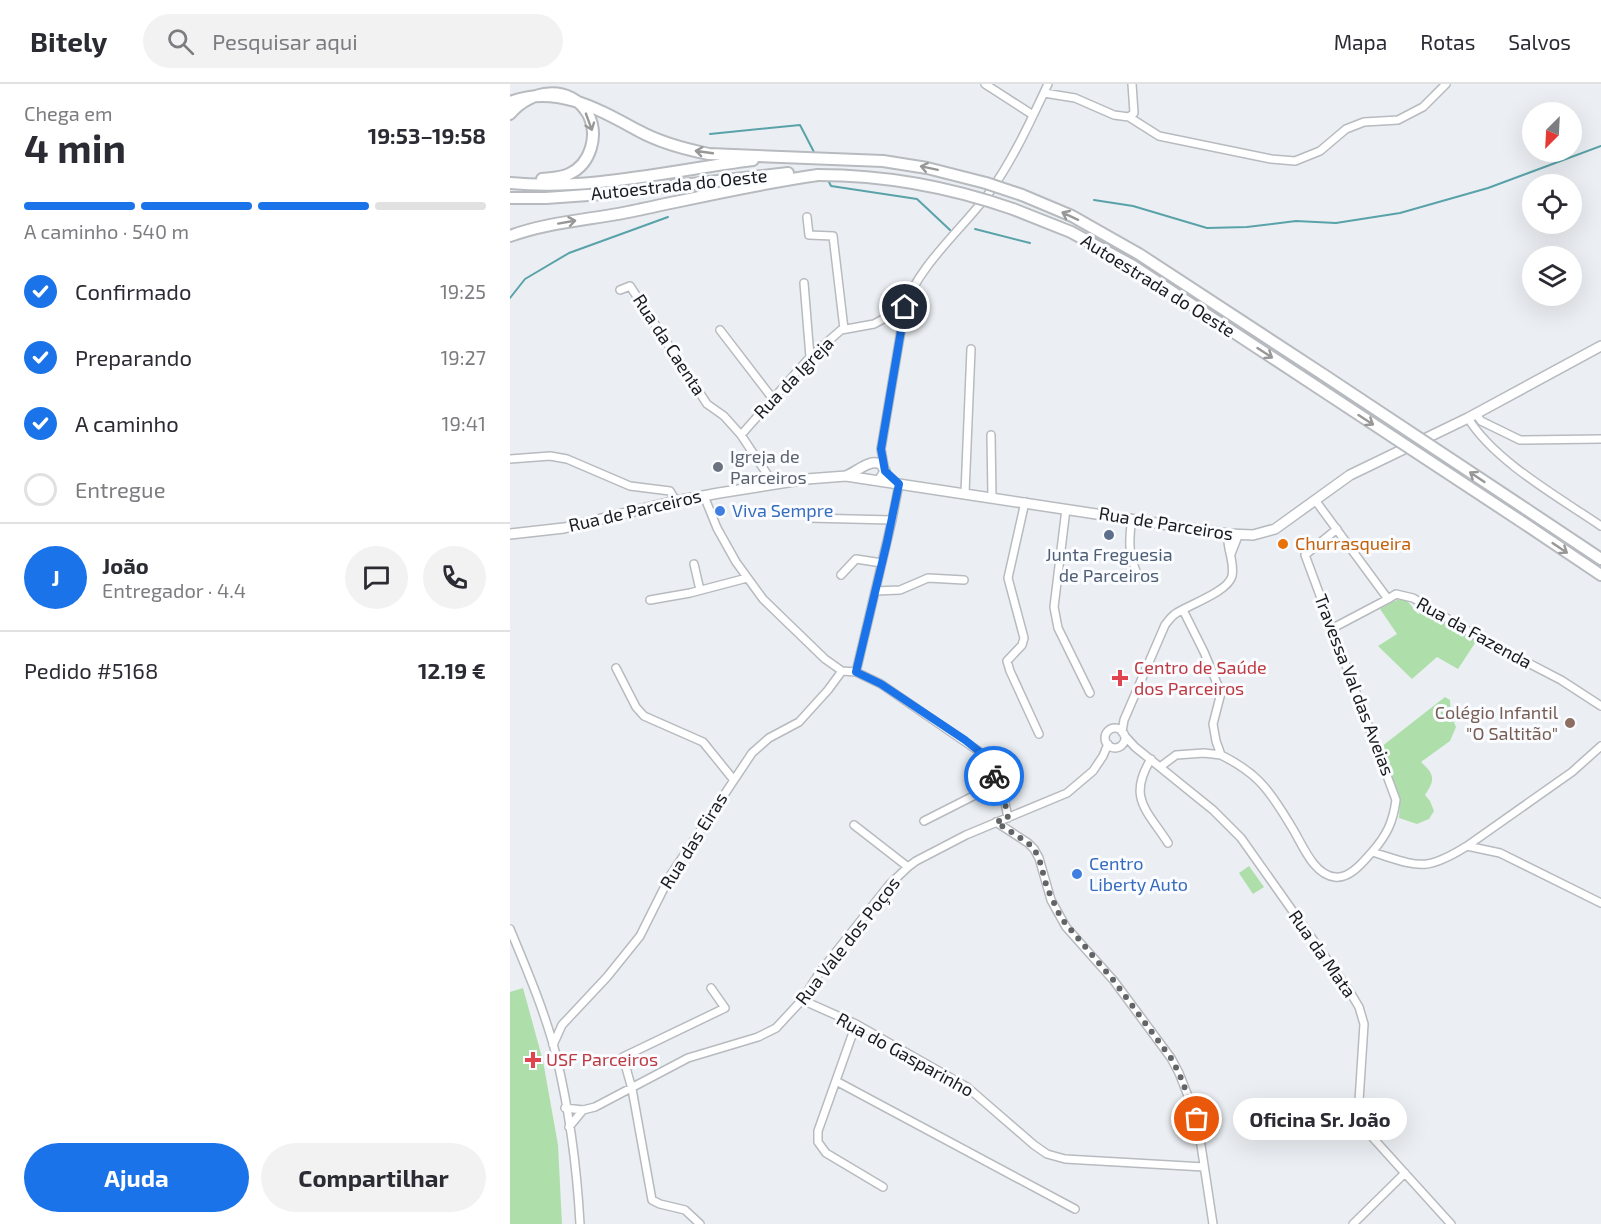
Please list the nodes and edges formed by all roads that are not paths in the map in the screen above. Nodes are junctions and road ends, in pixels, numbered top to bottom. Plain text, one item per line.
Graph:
1 (985, 84) edge
2 (1048, 84) edge
3 (1132, 84) edge
4 (1446, 84) edge
5 (1044, 93) junction
6 (510, 102) edge
7 (510, 114) edge
8 (1033, 115) junction
9 (1129, 117) junction
10 (783, 157) junction
11 (784, 176) junction
12 (510, 183) edge
13 (522, 184) junction
14 (510, 198) edge
15 (807, 217) dead end
16 (510, 236) edge
17 (804, 283) dead end
18 (620, 290) dead end
19 (905, 307) junction
20 (844, 329) junction
21 (720, 330) dead end
22 (1601, 346) edge
23 (971, 350) dead end
24 (810, 357) junction
25 (772, 399) junction
26 (1472, 416) junction
27 (741, 435) junction
28 (991, 435) dead end
29 (1601, 439) edge
30 (881, 449) junction
31 (510, 459) edge
32 (868, 465) junction
33 (885, 469) junction
34 (846, 477) junction
35 (867, 479) junction
36 (879, 482) junction
37 (899, 484) junction
38 (770, 485) junction
39 (965, 494) junction
40 (704, 496) junction
41 (992, 497) junction
42 (1316, 500) junction
43 (676, 501) junction
44 (1025, 502) junction
45 (1066, 509) junction
46 (809, 518) dead end
47 (1132, 519) junction
48 (892, 520) junction
49 (1601, 526) edge
50 (1337, 529) junction
51 (510, 534) edge
52 (1233, 535) junction
53 (1601, 559) edge
54 (882, 563) junction
55 (694, 564) dead end
56 (841, 575) dead end
57 (1601, 576) edge
58 (747, 578) junction
59 (1139, 578) dead end
60 (964, 580) dead end
61 (700, 590) junction
62 (875, 591) junction
63 (1388, 599) junction
64 (650, 600) dead end
65 (1183, 610) junction
66 (1333, 628) junction
67 (616, 668) dead end
68 (842, 671) junction
69 (856, 672) junction
70 (1090, 693) dead end
71 (1601, 706) edge
72 (1124, 720) junction
73 (1114, 728) junction
74 (1123, 733) junction
75 (1039, 734) dead end
76 (1114, 746) junction
77 (1601, 746) edge
78 (1135, 747) junction
79 (1221, 755) junction
80 (1151, 759) junction
81 (1160, 767) junction
82 (733, 779) junction
83 (998, 784) junction
84 (1008, 818) junction
85 (924, 821) dead end
86 (996, 822) junction
87 (854, 825) dead end
88 (1168, 843) dead end
89 (1467, 846) junction
90 (1372, 852) junction
91 (908, 867) junction
92 (1601, 903) edge
93 (510, 929) edge
94 (513, 946) edge
95 (711, 988) dead end
96 (802, 1000) junction
97 (856, 1024) junction
98 (562, 1025) junction
99 (547, 1029) junction
100 (553, 1045) junction
101 (836, 1081) junction
102 (632, 1089) junction
103 (565, 1108) junction
104 (583, 1110) junction
105 (569, 1127) junction
106 (1204, 1167) junction
107 (1404, 1173) junction
108 (883, 1187) dead end
109 (1075, 1209) dead end
110 (580, 1224) edge
111 (700, 1224) edge
112 (1214, 1224) edge
113 (1353, 1224) edge
114 (1451, 1224) edge

1 - 8 street
2 - 5 street
3 - 9 street
4 - 9 street
5 - 8 street
5 - 9 street
10 -> 6 highway
7 -> 13 highway
8 - 19 street
10 - 13 highway
53 -> 10 highway, Autoestrada do Oeste, bridge
11 - 14 highway, Autoestrada do Oeste
16 -> 11 highway
11 -> 57 highway, Autoestrada do Oeste, bridge
12 - 13 highway
15 - 20 street
17 - 24 street
18 - 27 street, Rua da Caenta
19 - 20 street, Rua da Igreja
19 - 30 street
20 - 24 street, Rua da Igreja
21 - 25 street
22 - 26 main road, Rua de Parceiros
23 - 39 street
24 - 25 street, Rua da Igreja
25 - 27 street, Rua da Igreja
26 - 29 street
26 - 42 main road, Rua de Parceiros
26 - 49 street
27 - 38 street, Rua da Igreja
28 - 41 street
30 - 32 street
30 - 33 street
31 - 43 street
32 - 33 main road
32 - 34 main road
32 - 35 main road
33 - 36 main road
33 - 37 main road
34 - 35 main road, Rua de Parceiros
34 - 38 main road, Rua de Parceiros
35 - 36 main road
36 - 37 main road, Rua de Parceiros
37 - 39 main road, Rua de Parceiros
37 - 48 street
38 - 40 main road, Rua de Parceiros
39 - 41 main road, Rua de Parceiros
40 - 43 main road, Rua de Parceiros
40 - 58 street
41 - 44 main road, Rua de Parceiros
42 - 50 street
42 - 52 main road, Rua de Parceiros
43 - 51 main road, Rua de Parceiros
44 - 45 main road, Rua de Parceiros
44 - 75 street
45 - 47 main road, Rua de Parceiros
45 - 70 street
46 - 48 street
47 - 52 main road, Rua de Parceiros
47 - 59 street
48 - 54 street
50 - 63 street
50 - 66 street, Travessa Val das Aveias
52 - 65 street
54 - 56 street
54 - 62 street
55 - 61 street
58 - 61 street
58 - 68 street
60 - 62 street
61 - 64 street
62 - 69 street
63 - 66 street
63 - 71 street, Rua da Fazenda
65 - 72 street
65 - 79 street
66 - 90 street, Travessa Val das Aveias
67 - 82 street
68 - 69 street
68 - 82 street, Rua das Eiras
69 - 83 street
72 - 73 street
72 - 74 street
73 - 74 street
73 - 76 street
74 - 76 street
74 - 78 street, Rua da Mata
76 - 78 street
76 - 84 street, Rua Vale dos Poços
77 - 89 street
78 - 80 street, Rua da Mata
79 - 81 street
79 - 90 street, Travessa Val das Aveias
80 - 81 street, Rua da Mata
80 - 88 street
81 - 107 street, Rua da Mata
82 - 98 street, Rua das Eiras
83 - 84 street
83 - 85 street
84 - 86 street, Rua Vale dos Poços
86 - 91 street, Rua Vale dos Poços
86 - 106 street
87 - 91 street
89 - 90 street
89 - 92 street
91 - 96 street, Rua Vale dos Poços
93 - 94 street
94 - 99 street
95 - 102 street
96 - 97 street, Rua do Gasparinho
96 - 102 street, Rua Vale dos Poços
97 - 101 street
97 - 106 street, Rua do Gasparinho
98 - 99 street
98 - 100 street, Rua das Eiras
99 - 100 street
100 - 103 street
101 - 108 street
101 - 109 street
102 - 104 street, Rua Vale dos Poços
102 - 111 street
103 - 104 street, Rua Vale dos Poços
103 - 105 street
104 - 105 street, Rua Vale dos Poços
105 - 110 street
106 - 112 street
107 - 113 street
107 - 114 street, Rua da Mata

